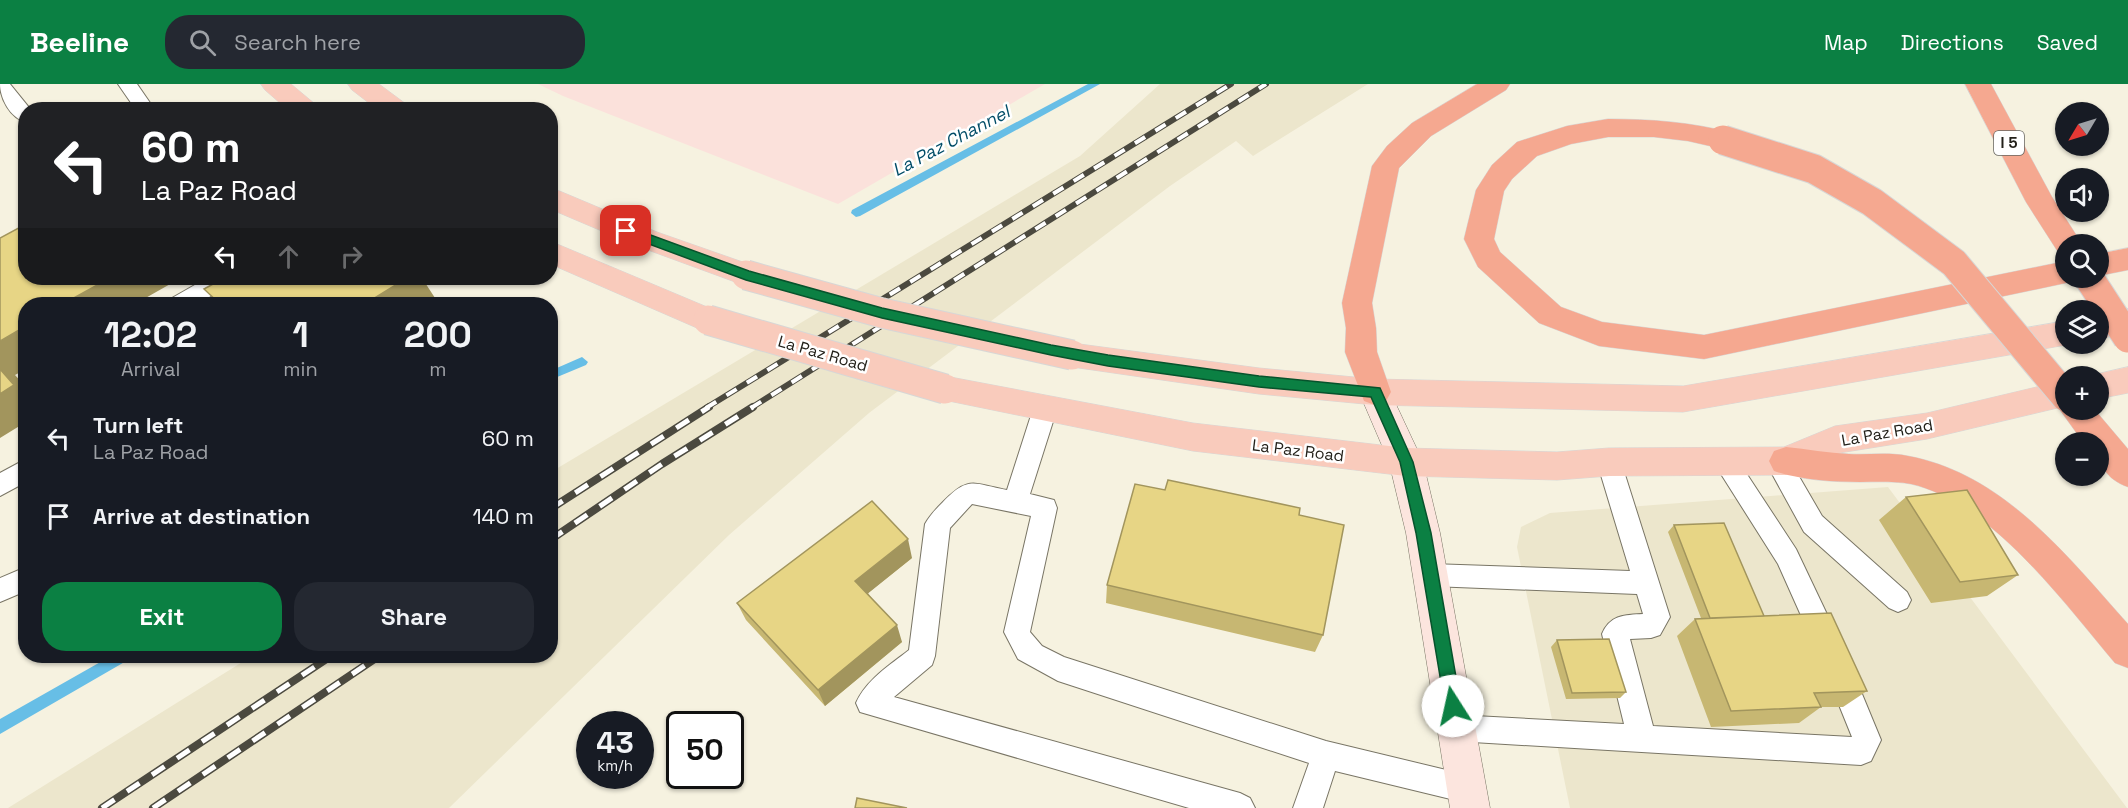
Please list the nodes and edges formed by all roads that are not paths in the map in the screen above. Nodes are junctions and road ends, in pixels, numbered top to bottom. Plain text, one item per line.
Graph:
1 (0, 84) edge
2 (127, 84) edge
3 (274, 84) edge
4 (361, 84) edge
5 (1497, 84) edge
6 (1978, 84) edge
7 (140, 102) edge
8 (296, 102) edge
9 (386, 102) edge
10 (18, 106) edge
11 (558, 201) edge
12 (2061, 234) edge
13 (558, 255) edge
14 (2128, 259) edge
15 (2109, 263) edge
16 (2055, 274) edge
17 (205, 285) edge
18 (2096, 288) edge
19 (1977, 290) edge
20 (1977, 290) edge
21 (1977, 290) edge
22 (1977, 290) edge
23 (189, 297) edge
24 (2128, 321) edge
25 (2109, 325) edge
26 (2055, 335) edge
27 (2128, 338) edge
28 (2128, 380) edge
29 (2055, 382) edge
30 (2109, 384) edge
31 (1375, 392) junction
32 (2055, 397) edge
33 (1045, 409) junction
34 (2084, 420) edge
35 (1782, 461) junction
36 (1406, 462) junction
37 (1609, 462) junction
38 (1726, 463) junction
39 (2128, 472) edge
40 (18, 474) edge
41 (0, 486) edge
42 (1015, 502) junction
43 (1431, 576) junction
44 (18, 582) edge
45 (1646, 583) junction
46 (0, 590) edge
47 (1898, 600) dead end
48 (2128, 651) edge
49 (1456, 728) junction
50 (1642, 738) junction
51 (1326, 754) junction
52 (1469, 799) edge
53 (1240, 808) edge
54 (1308, 808) edge

1 - 10 lane
2 - 7 lane
3 - 8 main road
4 - 9 main road
5 - 31 highway
6 - 12 highway, I 5
11 - 31 main road, bridge
13 - 33 main road, La Paz Road, bridge
14 - 15 highway
16 - 19 highway, bridge
17 - 23 lane
18 - 27 highway, bridge
20 - 21 highway, bridge
22 - 29 highway, bridge
24 - 25 main road
26 - 31 main road
28 - 30 main road
31 - 36 main road
32 - 35 main road, La Paz Road
33 - 36 main road, La Paz Road
33 - 42 lane
34 - 39 highway
35 - 38 main road, La Paz Road
35 - 47 lane
35 - 48 highway
36 - 37 main road, La Paz Road
36 - 43 main road
37 - 38 main road, La Paz Road
37 - 45 lane
38 - 50 lane
40 - 41 lane
42 - 51 lane
42 - 53 lane
43 - 45 lane
43 - 49 main road
44 - 46 lane
45 - 50 lane
49 - 50 lane
49 - 52 main road
51 - 52 lane
51 - 54 lane

